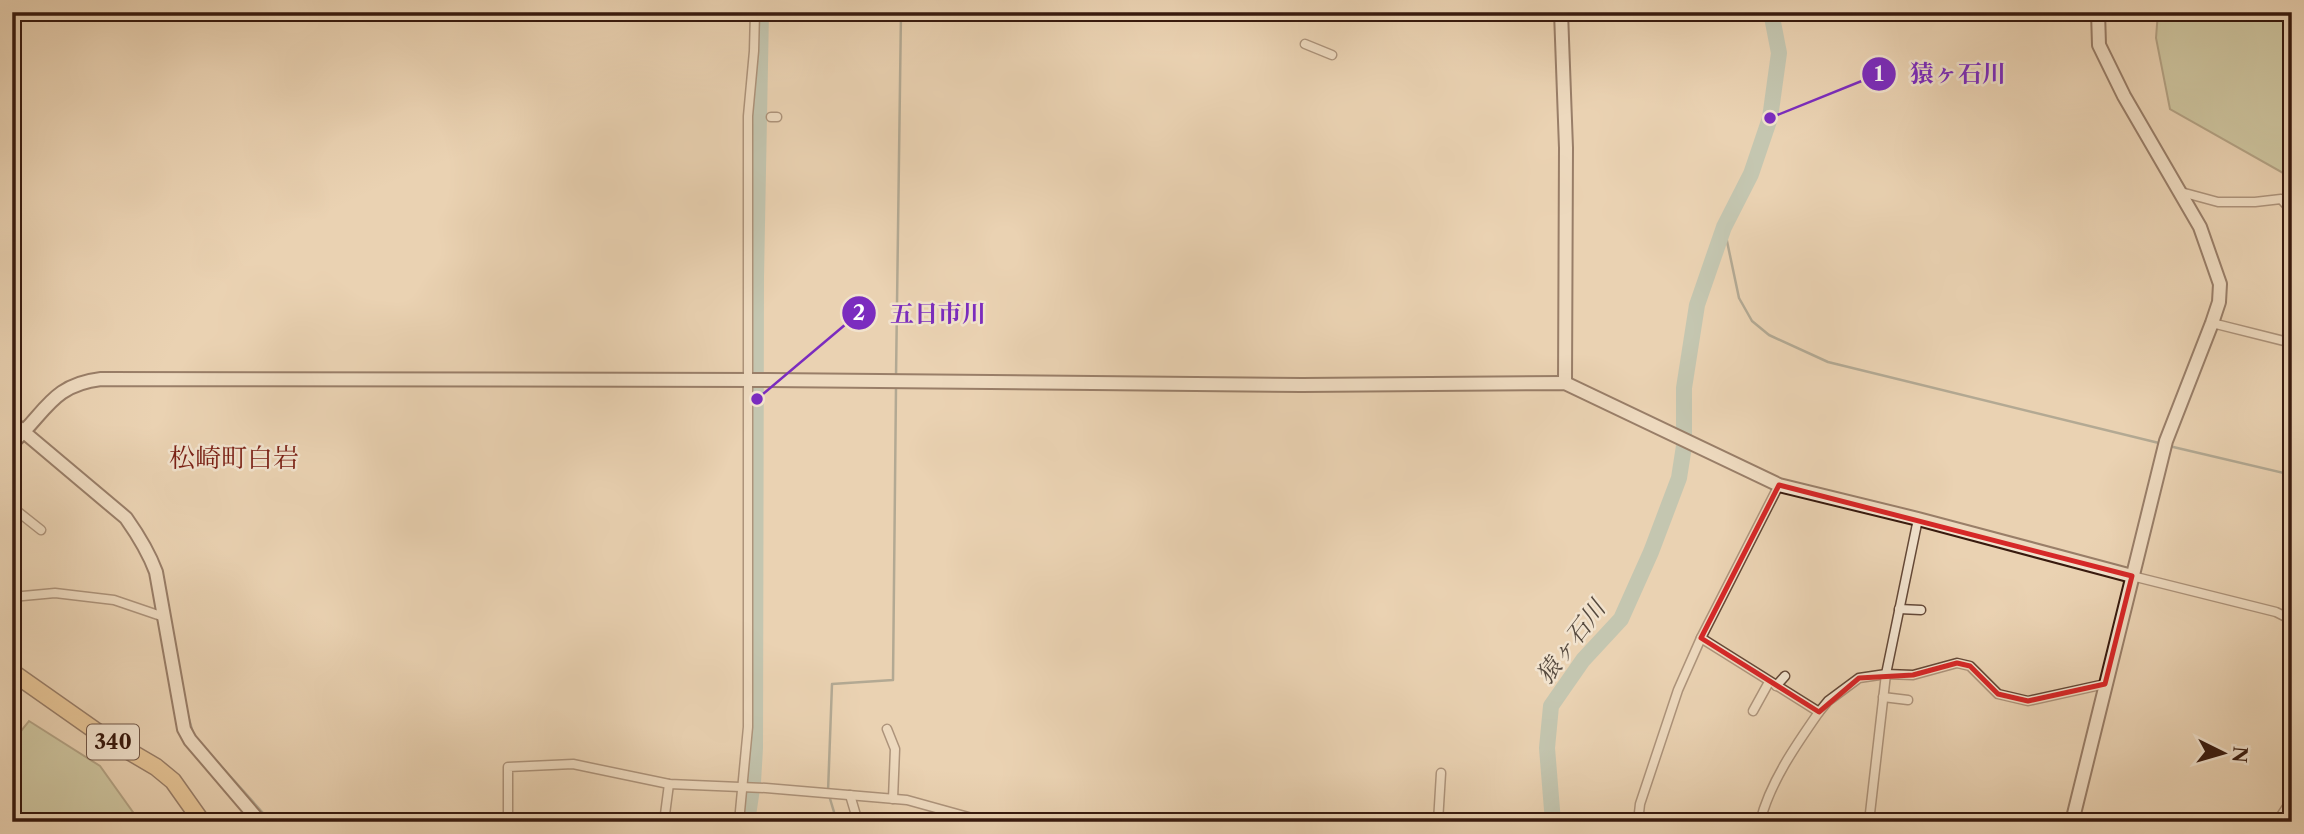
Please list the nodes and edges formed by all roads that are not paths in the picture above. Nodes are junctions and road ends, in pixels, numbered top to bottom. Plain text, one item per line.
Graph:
1 (755, 12) edge
2 (1561, 12) edge
3 (2098, 12) edge
4 (1304, 44) dead end
5 (1332, 55) dead end
6 (2181, 192) junction
7 (2292, 211) edge
8 (2213, 323) junction
9 (2292, 343) edge
10 (748, 380) junction
11 (1565, 383) junction
12 (12, 422) edge
13 (25, 432) junction
14 (12, 443) edge
15 (1779, 485) junction
16 (12, 507) edge
17 (1918, 519) junction
18 (41, 530) dead end
19 (2132, 576) junction
20 (12, 597) edge
21 (1899, 609) junction
22 (1921, 610) dead end
23 (164, 617) junction
24 (2292, 620) edge
25 (1701, 638) junction
26 (12, 672) edge
27 (1886, 674) junction
28 (1785, 676) dead end
29 (1773, 684) junction
30 (2105, 684) junction
31 (1883, 697) junction
32 (1908, 700) dead end
33 (1753, 711) dead end
34 (1819, 712) junction
35 (887, 729) dead end
36 (1441, 773) dead end
37 (669, 785) junction
38 (744, 788) junction
39 (850, 795) junction
40 (894, 799) junction
41 (2292, 799) edge
42 (972, 820) edge
43 (202, 822) edge
44 (260, 822) edge
45 (508, 822) edge
46 (664, 822) edge
47 (739, 822) edge
48 (858, 822) edge
49 (1012, 822) edge
50 (1438, 822) edge
51 (1638, 822) edge
52 (1760, 822) edge
53 (1869, 822) edge
54 (2072, 822) edge
55 (2277, 822) edge

1 - 10 street
2 - 11 street
3 - 6 street
4 - 5 street
6 - 7 street
6 - 8 street
8 - 9 street
8 - 19 street
10 - 11 street
10 - 13 street
10 - 38 street
11 - 15 street
12 - 13 street
13 - 14 street
13 - 23 street
15 - 17 street
15 - 25 street
16 - 18 street
17 - 19 street
17 - 21 street
19 - 24 street
19 - 30 street
20 - 23 street
21 - 22 street
21 - 27 street
23 - 44 street
25 - 29 street
25 - 51 street
26 - 43 highway, 340
27 - 30 street
27 - 31 street
27 - 34 street
28 - 29 street
29 - 33 street
29 - 34 street
30 - 54 street
31 - 32 street
31 - 53 street
34 - 52 street
35 - 40 street
36 - 50 street
37 - 38 street
37 - 45 street
37 - 46 street
38 - 39 street
38 - 47 street
39 - 40 street
39 - 48 street
40 - 42 street
41 - 55 street
42 - 49 street

